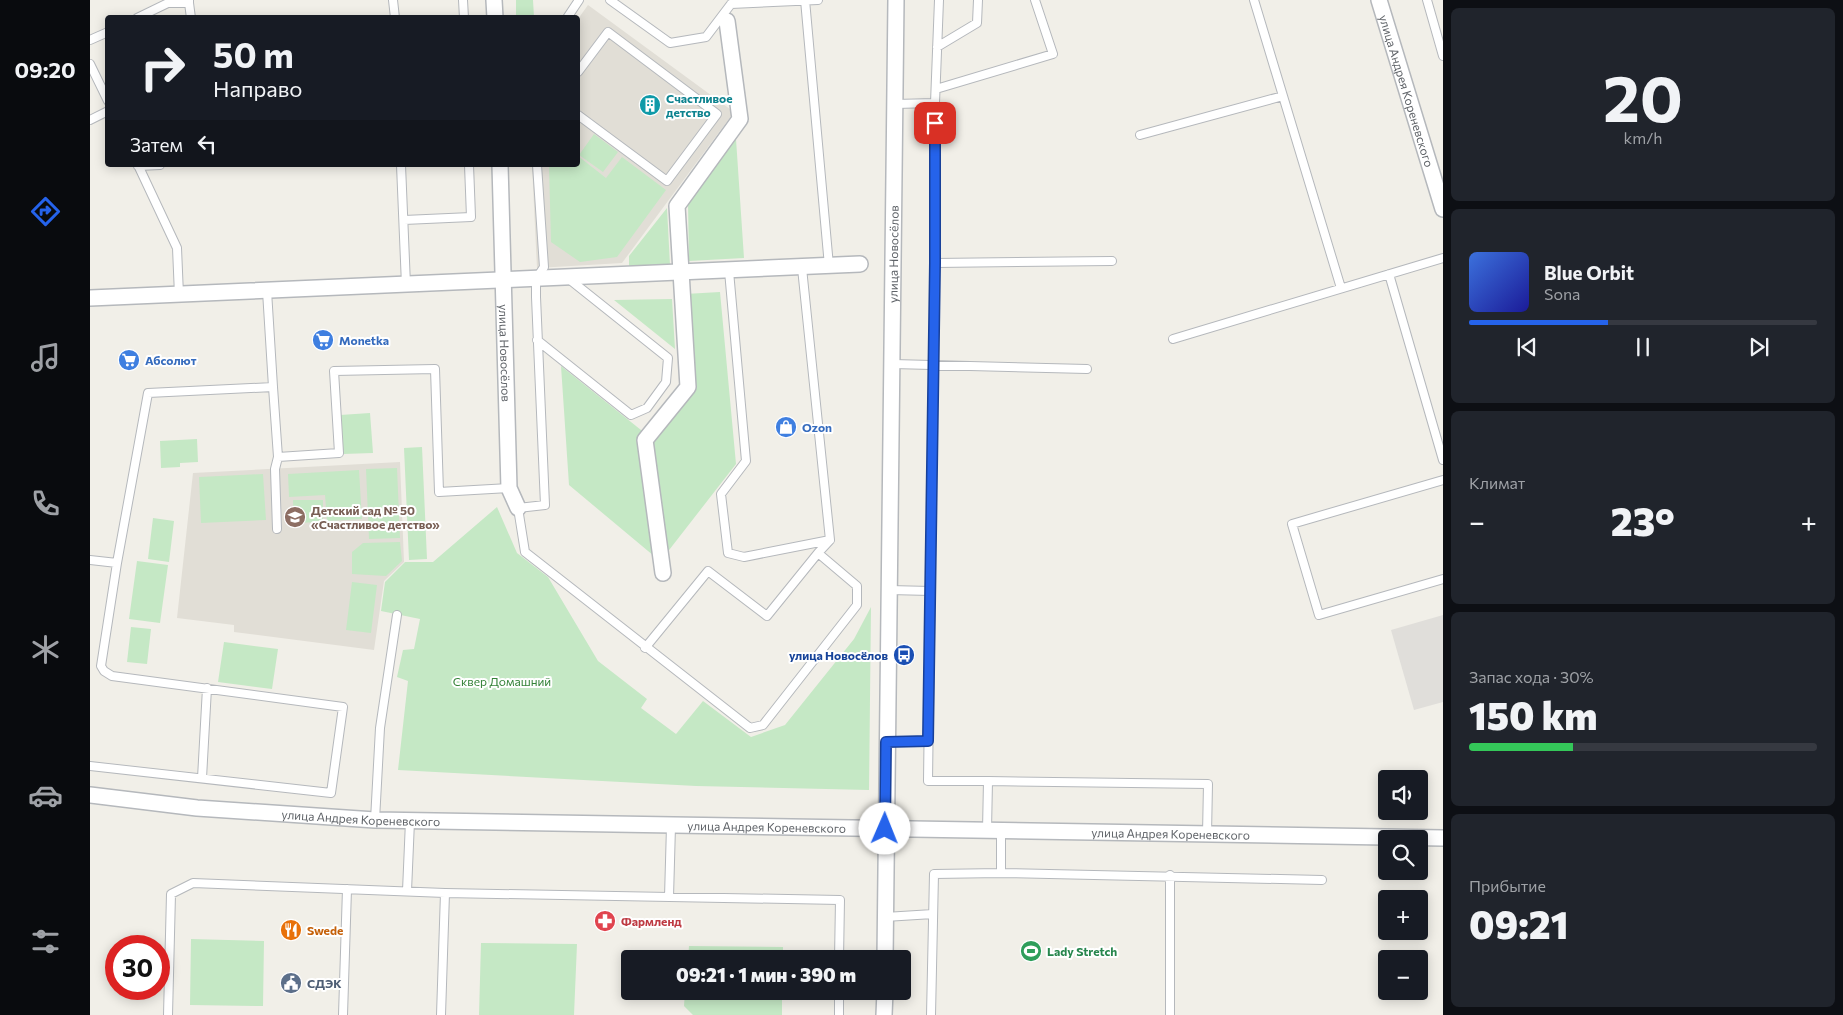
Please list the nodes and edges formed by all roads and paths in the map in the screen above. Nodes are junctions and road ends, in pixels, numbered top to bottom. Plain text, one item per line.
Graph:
1 (393, 0) edge
2 (463, 0) edge
3 (494, 0) edge
4 (579, 0) edge
5 (610, 0) edge
6 (818, 0) edge
7 (896, 0) edge
8 (939, 0) edge
9 (978, 0) edge
10 (1035, 0) edge
11 (1254, 0) edge
12 (1379, 0) edge
13 (1426, 0) edge
14 (806, 1) edge
15 (189, 2) edge
16 (730, 2) edge
17 (143, 15) edge
18 (191, 15) edge
19 (395, 15) edge
20 (464, 15) edge
21 (495, 15) edge
22 (569, 15) edge
23 (727, 21) dead end
24 (105, 33) edge
25 (90, 40) edge
26 (938, 46) junction
27 (1443, 56) edge
28 (90, 64) edge
29 (580, 69) edge
30 (936, 89) junction
31 (105, 95) edge
32 (1283, 96) junction
33 (935, 103) junction
34 (895, 104) junction
35 (105, 113) edge
36 (580, 116) edge
37 (90, 120) edge
38 (1140, 135) dead end
39 (138, 167) edge
40 (401, 167) edge
41 (469, 167) edge
42 (500, 167) edge
43 (537, 167) edge
44 (1443, 209) edge
45 (404, 220) junction
46 (1443, 258) edge
47 (1112, 261) dead end
48 (935, 263) junction
49 (860, 264) dead end
50 (829, 266) junction
51 (802, 268) junction
52 (729, 271) junction
53 (679, 272) junction
54 (1389, 274) junction
55 (567, 278) junction
56 (536, 279) junction
57 (504, 280) junction
58 (406, 284) junction
59 (1342, 288) junction
60 (268, 291) junction
61 (179, 294) junction
62 (90, 298) edge
63 (1173, 339) dead end
64 (537, 340) junction
65 (892, 364) junction
66 (934, 365) junction
67 (1086, 369) dead end
68 (273, 387) junction
69 (278, 457) junction
70 (1443, 460) edge
71 (1443, 480) edge
72 (509, 488) junction
73 (518, 508) junction
74 (277, 528) dead end
75 (830, 540) junction
76 (818, 553) junction
77 (90, 560) edge
78 (117, 563) junction
79 (663, 573) dead end
80 (1443, 579) edge
81 (889, 590) junction
82 (931, 591) junction
83 (397, 616) dead end
84 (645, 648) junction
85 (207, 688) junction
86 (928, 741) junction
87 (886, 742) junction
88 (90, 766) edge
89 (202, 778) junction
90 (988, 781) junction
91 (90, 795) edge
92 (375, 820) junction
93 (410, 820) junction
94 (671, 826) junction
95 (885, 829) junction
96 (994, 830) junction
97 (1207, 834) junction
98 (1443, 838) edge
99 (1001, 873) junction
100 (1170, 876) junction
101 (1322, 880) dead end
102 (346, 888) junction
103 (407, 891) junction
104 (445, 893) junction
105 (668, 897) junction
106 (934, 914) junction
107 (885, 917) junction
108 (839, 950) edge
109 (885, 950) edge
110 (839, 1000) edge
111 (885, 1000) edge
112 (168, 1015) edge
113 (343, 1015) edge
114 (441, 1015) edge
115 (839, 1015) edge
116 (884, 1015) edge
117 (931, 1015) edge
118 (1170, 1015) edge

1 - 19 lane
2 - 20 lane
3 - 21 street
4 - 22 lane
5 - 16 lane
6 - 14 lane
7 - 34 street, улица Новосёлов
8 - 26 lane
9 - 26 lane
10 - 30 lane
11 - 32 lane
12 - 44 street, улица Андрея Кореневского
13 - 27 lane
14 - 16 lane
14 - 50 lane
15 - 17 lane
15 - 18 lane
23 - 53 street
24 - 25 lane
26 - 30 lane
28 - 31 lane
29 - 36 lane
30 - 33 lane
32 - 38 lane
32 - 59 lane
33 - 34 lane
33 - 48 lane
34 - 65 street, улица Новосёлов
35 - 37 lane
39 - 61 lane
40 - 45 lane
41 - 45 lane
42 - 57 street, улица Новосёлов
43 - 56 lane
45 - 58 lane
46 - 54 lane
47 - 48 lane
48 - 66 lane
49 - 50 street
50 - 51 street
51 - 52 street
51 - 75 lane
52 - 53 street
52 - 75 lane
53 - 55 street
53 - 79 street
54 - 59 lane
54 - 70 lane
55 - 56 street
55 - 64 lane
56 - 57 street
56 - 64 lane
57 - 58 street
57 - 72 street, улица Новосёлов
58 - 60 street
59 - 63 lane
60 - 61 street
60 - 68 lane
61 - 62 street
64 - 73 lane
65 - 66 lane
65 - 81 street, улица Новосёлов
66 - 67 lane
66 - 82 lane
68 - 69 lane
68 - 78 lane
69 - 72 lane
69 - 74 lane
71 - 80 lane
72 - 73 street, улица Новосёлов
73 - 84 lane
75 - 76 lane
76 - 84 lane
76 - 84 lane
77 - 78 lane
78 - 85 lane
81 - 82 lane
81 - 87 street, улица Новосёлов
82 - 86 lane
83 - 92 lane
85 - 89 lane
85 - 89 lane
86 - 87 lane
86 - 90 lane
87 - 95 street, улица Новосёлов
88 - 89 lane
90 - 96 lane
90 - 97 lane
91 - 92 street, улица Андрея Кореневского
92 - 93 street, улица Андрея Кореневского
93 - 94 street, улица Андрея Кореневского
93 - 103 lane
94 - 95 street, улица Андрея Кореневского
94 - 105 lane
95 - 96 street, улица Андрея Кореневского
95 - 107 street, улица Новосёлов
96 - 97 street, улица Андрея Кореневского
96 - 99 lane
97 - 98 street, улица Андрея Кореневского
99 - 100 lane
99 - 106 lane
100 - 101 lane
100 - 118 lane
102 - 103 lane
102 - 112 lane
102 - 113 lane
103 - 104 lane
104 - 105 lane
104 - 114 lane
105 - 108 lane
106 - 107 lane
106 - 117 lane
107 - 109 street, улица Новосёлов
110 - 115 lane
111 - 116 street

